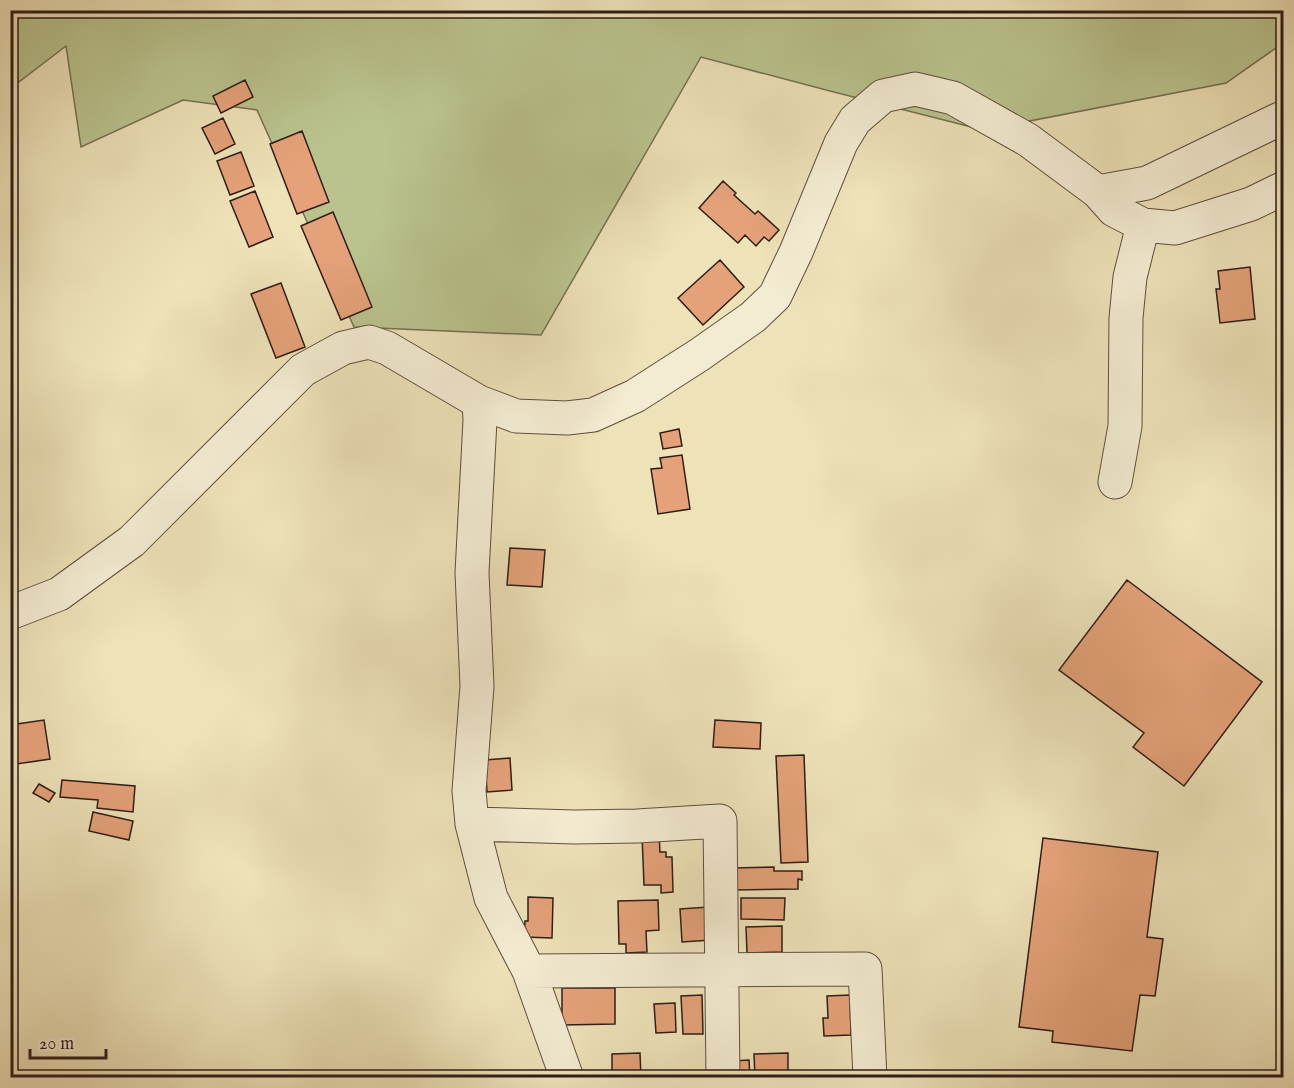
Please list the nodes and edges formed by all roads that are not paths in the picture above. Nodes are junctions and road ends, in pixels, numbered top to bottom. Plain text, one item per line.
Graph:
1 (1284, 117) edge
2 (1284, 188) edge
3 (1098, 192) junction
4 (1143, 225) junction
5 (479, 402) junction
6 (1115, 482) dead end
7 (10, 614) edge
8 (472, 824) junction
9 (722, 970) junction
10 (530, 971) junction
11 (567, 1077) edge
12 (723, 1077) edge
13 (870, 1077) edge

1 - 3 street
2 - 4 street
3 - 4 street
3 - 5 street
4 - 6 street
5 - 7 street
5 - 8 street
8 - 9 street
8 - 10 street
9 - 10 street
9 - 12 street
9 - 13 street
10 - 11 street

